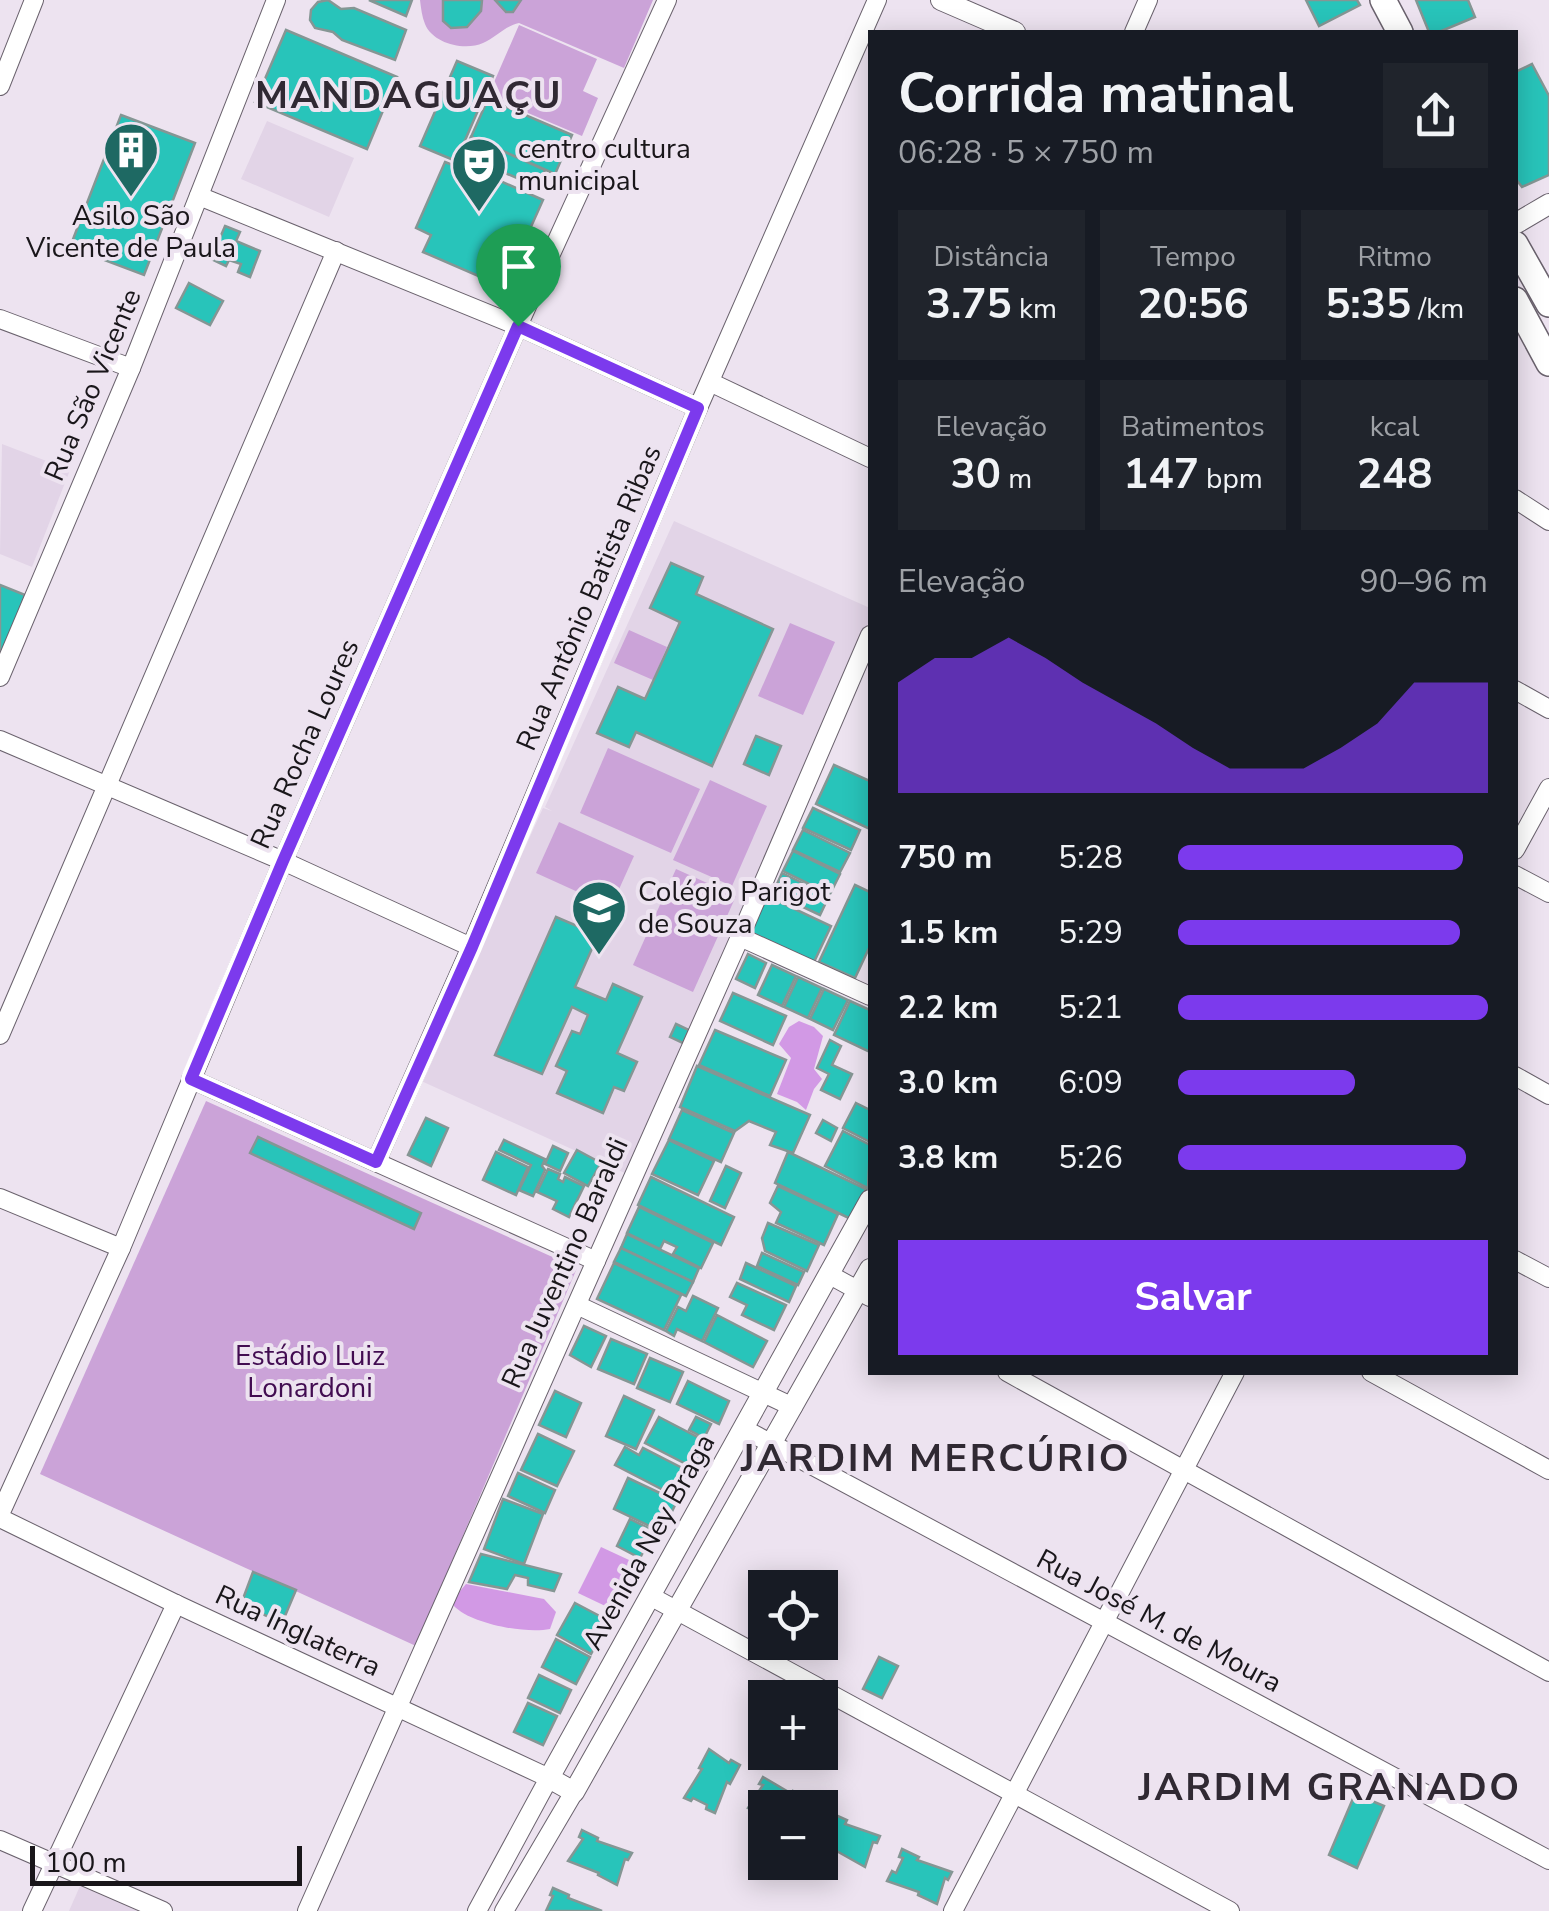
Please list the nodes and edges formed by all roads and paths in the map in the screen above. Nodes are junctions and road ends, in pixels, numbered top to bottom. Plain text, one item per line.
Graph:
1 (34, 0) edge
2 (276, 0) edge
3 (667, 0) edge
4 (878, 0) edge
5 (941, 0) edge
6 (1148, 0) edge
7 (1383, 0) edge
8 (1010, 30) edge
9 (1135, 30) edge
10 (1399, 30) edge
11 (0, 86) edge
12 (199, 196) junction
13 (1549, 204) edge
14 (1518, 222) edge
15 (1518, 249) edge
16 (336, 251) junction
17 (1549, 304) edge
18 (1518, 306) edge
19 (0, 319) edge
20 (518, 326) junction
21 (1549, 364) edge
22 (131, 368) junction
23 (712, 383) junction
24 (698, 408) junction
25 (868, 457) edge
26 (1518, 501) edge
27 (1549, 521) edge
28 (868, 640) edge
29 (0, 677) edge
30 (1518, 692) edge
31 (1549, 709) edge
32 (0, 740) edge
33 (105, 784) junction
34 (1549, 788) edge
35 (1518, 845) edge
36 (283, 861) junction
37 (1518, 877) edge
38 (1549, 893) edge
39 (740, 936) junction
40 (472, 947) junction
41 (868, 995) edge
42 (0, 1035) edge
43 (1518, 1078) edge
44 (191, 1079) junction
45 (1549, 1094) edge
46 (376, 1162) junction
47 (0, 1198) edge
48 (868, 1204) edge
49 (121, 1248) junction
50 (596, 1260) junction
51 (1518, 1262) edge
52 (830, 1275) junction
53 (1549, 1278) edge
54 (864, 1294) edge
55 (577, 1305) junction
56 (1012, 1375) edge
57 (1233, 1375) edge
58 (1375, 1375) edge
59 (763, 1394) junction
60 (792, 1407) junction
61 (744, 1428) junction
62 (772, 1444) junction
63 (1184, 1470) junction
64 (1549, 1470) edge
65 (0, 1516) edge
66 (650, 1596) junction
67 (176, 1604) junction
68 (676, 1610) junction
69 (1102, 1622) junction
70 (1549, 1672) edge
71 (397, 1707) junction
72 (549, 1778) junction
73 (574, 1792) junction
74 (1014, 1792) junction
75 (0, 1840) edge
76 (1549, 1860) edge
77 (54, 1863) junction
78 (32, 1911) edge
79 (163, 1911) edge
80 (306, 1911) edge
81 (478, 1911) edge
82 (504, 1911) edge
83 (953, 1911) edge
84 (1230, 1911) edge

1 - 11 street
2 - 12 street, Rua São Vicente
3 - 20 street, Rua Rocha Loures
4 - 23 street, Rua Antônio Batista Ribas
5 - 8 street
6 - 9 street
7 - 10 main road
12 - 16 street
12 - 22 street, Rua São Vicente
13 - 14 street
15 - 17 main road
16 - 20 street
16 - 33 street
18 - 21 main road
19 - 22 street
20 - 24 street
20 - 36 street, Rua Rocha Loures
22 - 29 street, Rua São Vicente
23 - 24 street, Rua Antônio Batista Ribas
23 - 25 street
24 - 40 street, Rua Antônio Batista Ribas
26 - 27 street
28 - 39 street, Rua Juventino Baraldi
30 - 31 street
32 - 33 street
33 - 36 street
33 - 42 street
34 - 35 street
36 - 40 street
36 - 44 street, Rua Rocha Loures
37 - 38 street
39 - 41 street
39 - 50 street, Rua Juventino Baraldi
40 - 46 street, Rua Antônio Batista Ribas
43 - 45 street
44 - 46 street
44 - 49 street, Rua Rocha Loures
46 - 50 street
47 - 49 street
48 - 52 street, Avenida Ney Braga
49 - 65 street, Rua Rocha Loures
50 - 55 street, Rua Juventino Baraldi
51 - 53 street
52 - 54 street
52 - 59 street, Avenida Ney Braga
54 - 60 street, Avenida Ney Braga
55 - 59 street
55 - 71 street, Rua Juventino Baraldi
56 - 63 street
57 - 63 street
58 - 64 street
59 - 60 street
59 - 61 street, Avenida Ney Braga
60 - 62 street, Avenida Ney Braga
61 - 62 street, Rua José M. de Moura
61 - 66 street, Avenida Ney Braga
62 - 68 street, Avenida Ney Braga
62 - 69 street, Rua José M. de Moura
63 - 69 street
63 - 70 street
65 - 67 street, Rua Inglaterra
66 - 68 street
66 - 72 street, Avenida Ney Braga
67 - 71 street, Rua Inglaterra
67 - 77 street
68 - 73 street, Avenida Ney Braga
68 - 74 street
69 - 74 street
69 - 76 street, Rua José M. de Moura
71 - 72 street, Rua Inglaterra
71 - 80 street, Rua Juventino Baraldi
72 - 73 street, Rua Inglaterra
72 - 81 street, Avenida Ney Braga
73 - 82 street, Avenida Ney Braga
74 - 83 street
74 - 84 street
75 - 77 street
77 - 78 street
77 - 79 street

